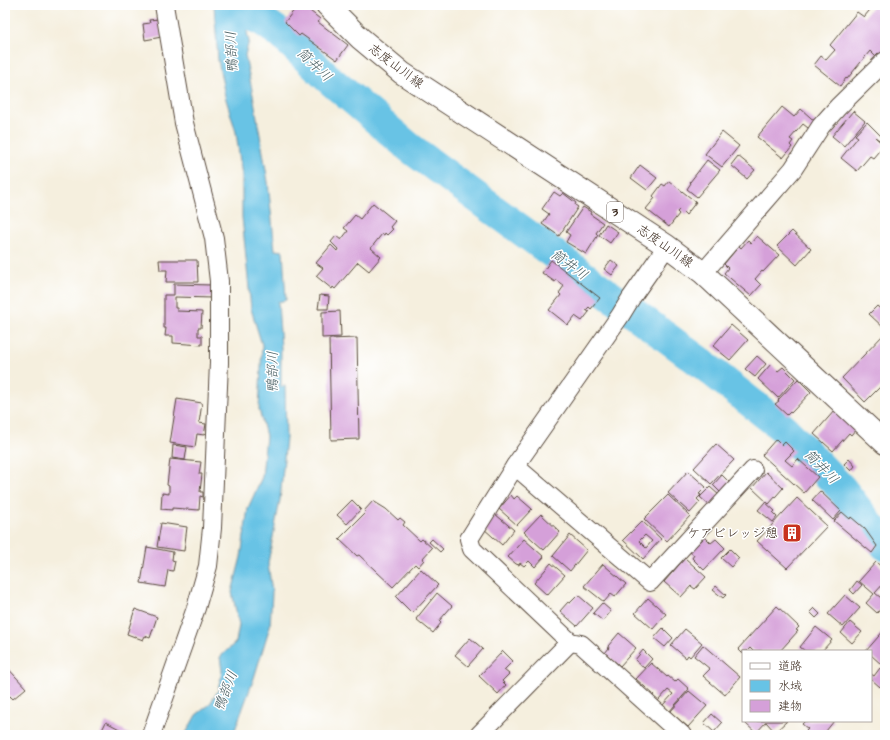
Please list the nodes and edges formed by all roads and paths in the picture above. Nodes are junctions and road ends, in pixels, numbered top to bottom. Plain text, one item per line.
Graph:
1 (164, 5) edge
2 (327, 5) edge
3 (885, 61) edge
4 (667, 246) junction
5 (702, 273) junction
6 (885, 443) edge
7 (515, 466) junction
8 (753, 470) dead end
9 (570, 642) junction
10 (151, 735) edge
11 (479, 735) edge
12 (682, 735) edge

1 - 10 street
2 - 4 main road, 志度山川線 / 3
3 - 5 street
4 - 5 main road, 志度山川線 / 3
4 - 7 street
5 - 6 main road, 志度山川線 / 3
7 - 8 street
7 - 9 street
9 - 11 street
9 - 12 street

